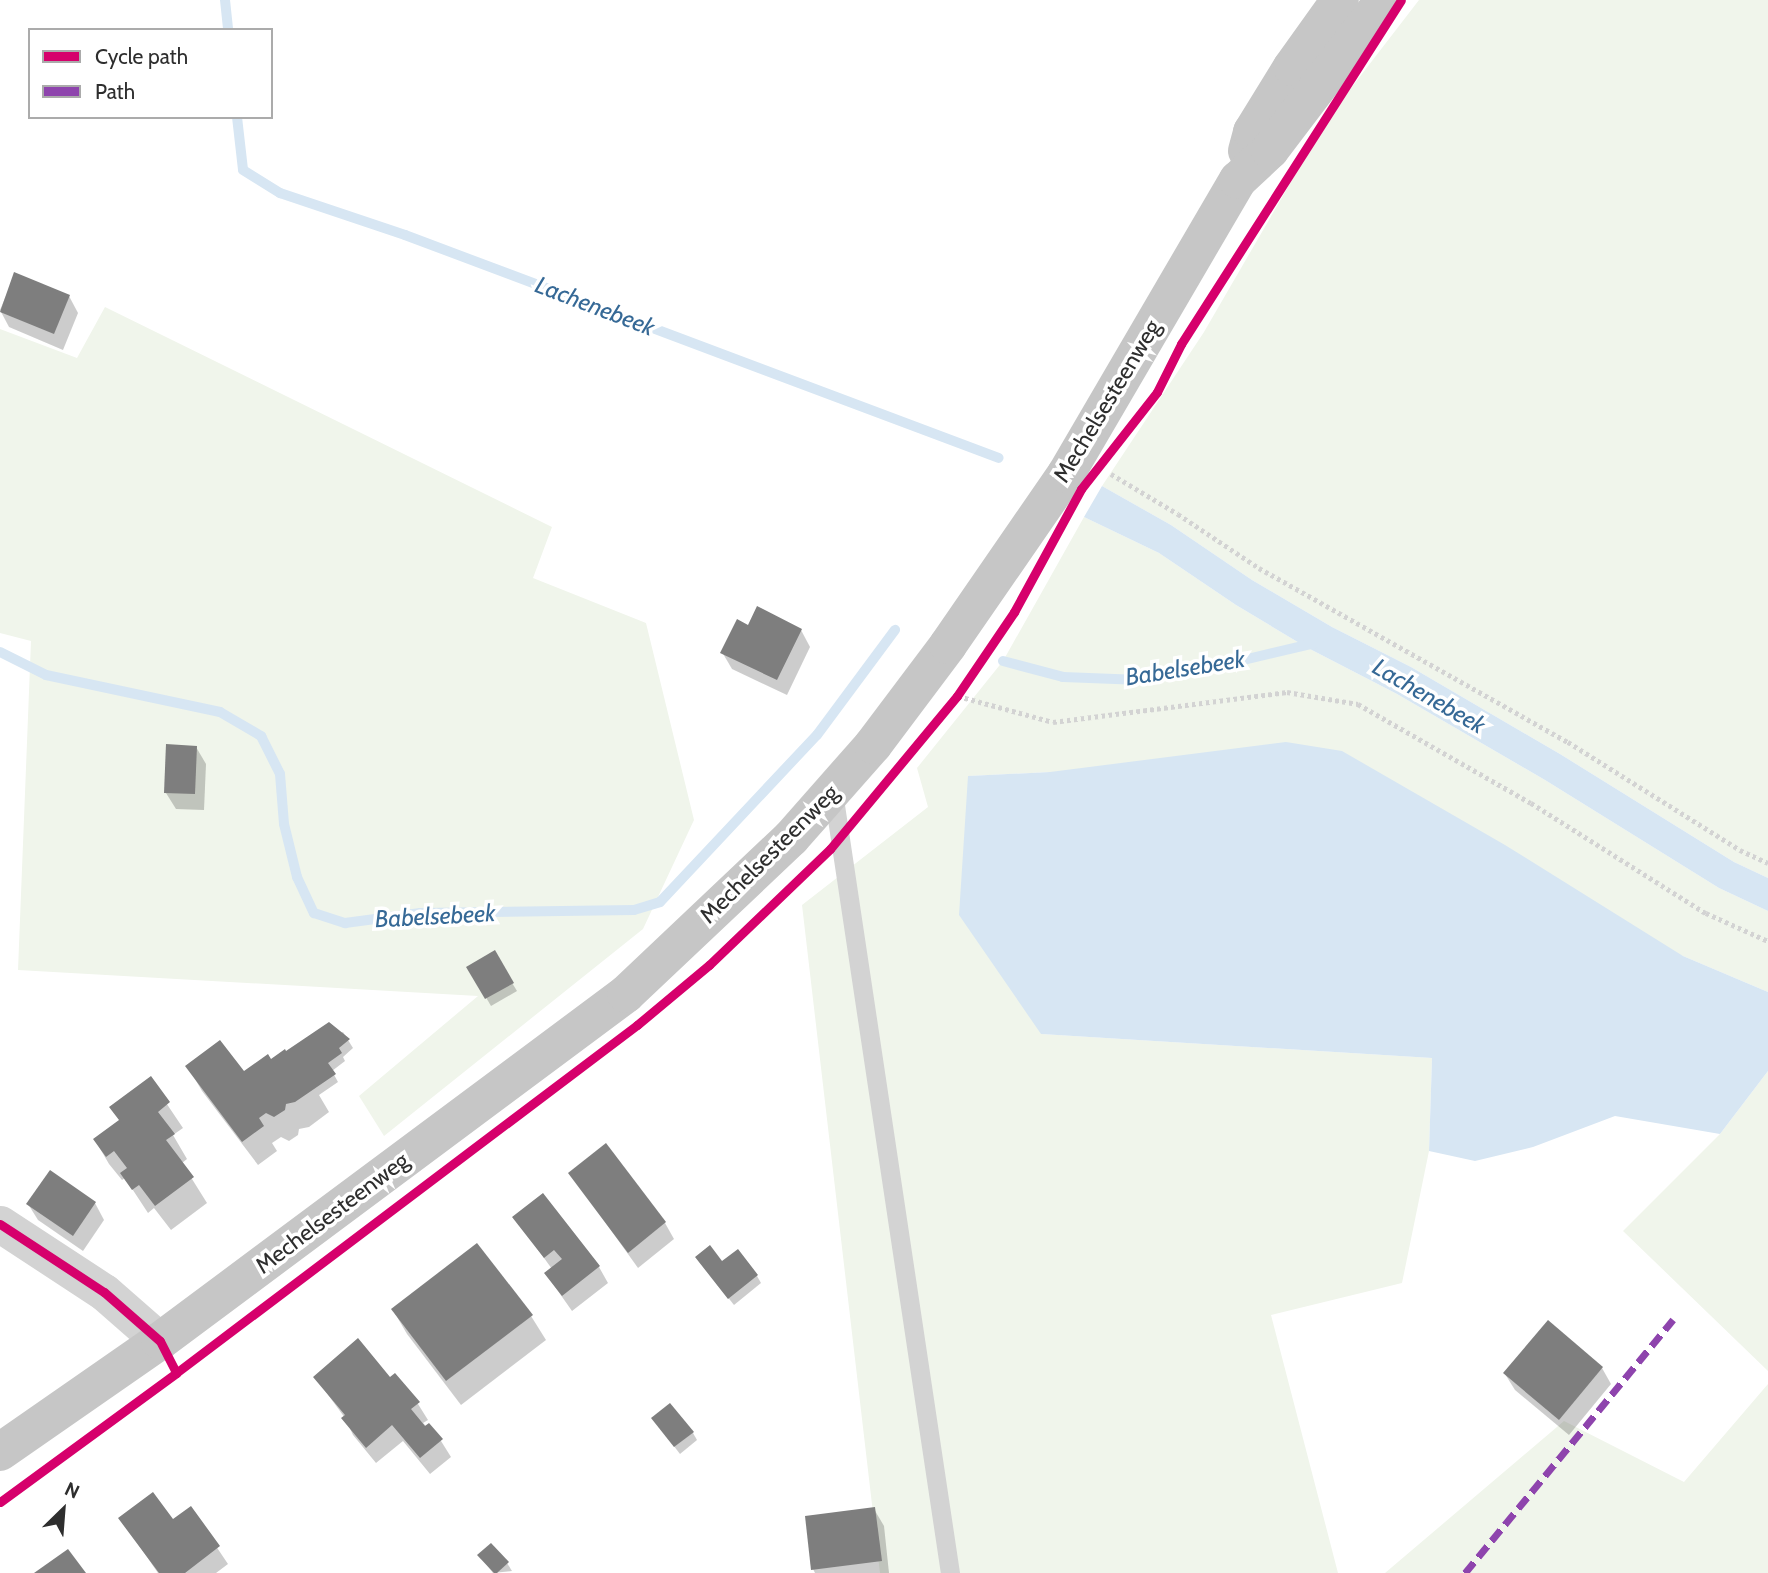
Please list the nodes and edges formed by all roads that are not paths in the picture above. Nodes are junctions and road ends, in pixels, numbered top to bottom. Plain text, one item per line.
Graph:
1 (1340, 0) edge
2 (1384, 0) edge
3 (1238, 180) junction
4 (832, 791) junction
5 (0, 1224) edge
6 (160, 1340) junction
7 (0, 1452) edge
8 (950, 1573) edge

1 - 3 main road, Mechelsesteenweg
2 - 3 main road, Mechelsesteenweg
3 - 4 main road, Mechelsesteenweg
4 - 6 main road, Mechelsesteenweg
4 - 8 lane
5 - 6 street
6 - 7 main road, Mechelsesteenweg

